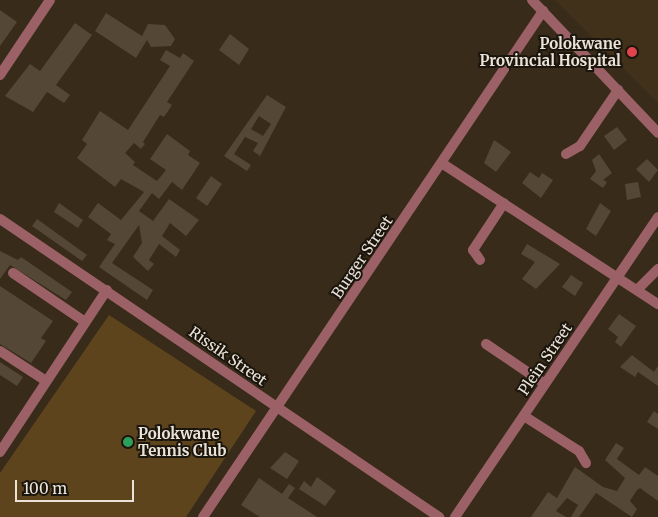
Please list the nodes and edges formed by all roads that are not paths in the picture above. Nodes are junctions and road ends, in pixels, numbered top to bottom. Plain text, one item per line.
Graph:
1 (50, 0) edge
2 (532, 0) edge
3 (544, 12) junction
4 (0, 75) edge
5 (618, 90) junction
6 (658, 133) edge
7 (566, 154) dead end
8 (443, 164) junction
9 (504, 203) junction
10 (658, 216) edge
11 (0, 219) edge
12 (480, 260) dead end
13 (658, 270) edge
14 (13, 273) dead end
15 (618, 277) junction
16 (107, 290) junction
17 (638, 290) junction
18 (658, 304) edge
19 (85, 322) junction
20 (486, 344) dead end
21 (0, 350) edge
22 (46, 381) junction
23 (545, 384) junction
24 (277, 408) junction
25 (524, 416) junction
26 (0, 452) edge
27 (586, 463) dead end
28 (203, 517) edge
29 (439, 517) edge
30 (455, 517) edge

1 - 4 street
2 - 3 street
3 - 5 street
3 - 8 street, Burger Street
5 - 6 street
5 - 7 street
8 - 9 street
8 - 24 street, Burger Street
9 - 12 street
9 - 15 street
10 - 15 street, Plein Street
11 - 16 street, Rissik Street
13 - 17 street
14 - 19 street
15 - 17 street
15 - 23 street, Plein Street
16 - 19 street
16 - 24 street, Rissik Street
17 - 18 street
19 - 22 street
20 - 23 street
21 - 22 street
22 - 26 street
23 - 25 street, Plein Street
24 - 28 street, Burger Street
24 - 29 street, Rissik Street
25 - 27 street
25 - 30 street, Plein Street

